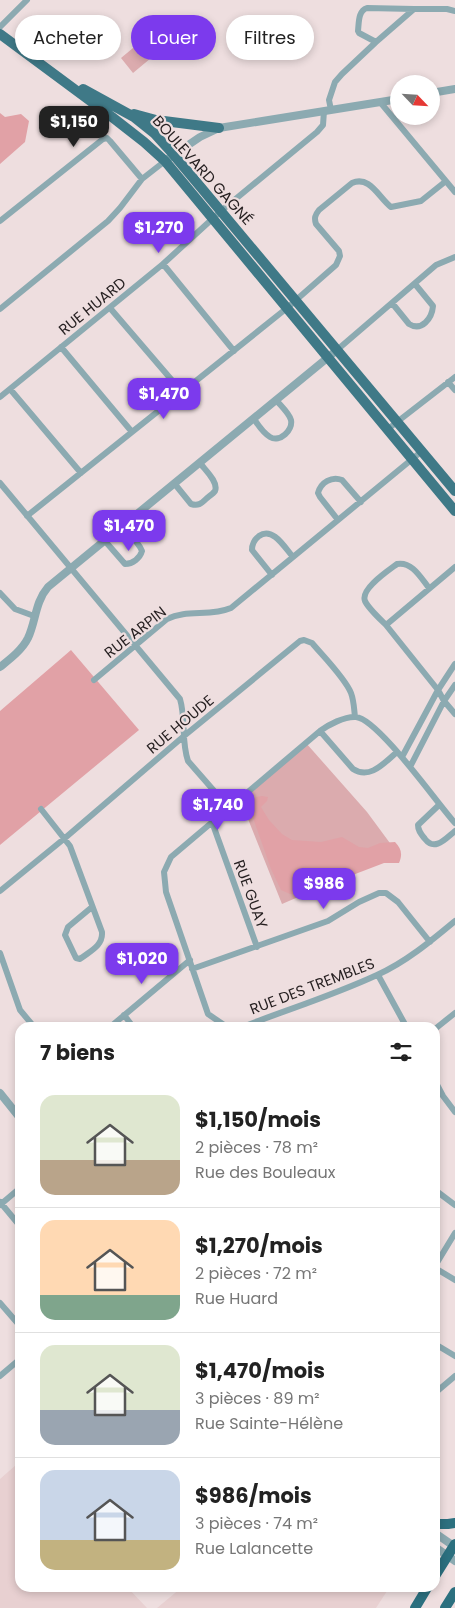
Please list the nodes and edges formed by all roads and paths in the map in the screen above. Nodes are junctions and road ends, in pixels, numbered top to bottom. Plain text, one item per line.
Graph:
1 (27, 0) edge
2 (414, 9) junction
3 (455, 11) edge
4 (0, 27) edge
5 (0, 34) edge
6 (376, 42) junction
7 (56, 75) junction
8 (455, 90) edge
9 (440, 92) edge
10 (390, 100) edge
11 (380, 102) junction
12 (124, 110) junction
13 (327, 110) junction
14 (219, 128) junction
15 (173, 154) junction
16 (165, 161) junction
17 (142, 179) junction
18 (446, 181) junction
19 (455, 192) edge
20 (217, 215) junction
21 (0, 221) edge
22 (455, 257) edge
23 (163, 264) junction
24 (415, 284) junction
25 (295, 300) junction
26 (392, 303) junction
27 (110, 308) junction
28 (287, 308) junction
29 (0, 309) edge
30 (61, 347) junction
31 (336, 350) junction
32 (234, 351) junction
33 (328, 357) junction
34 (455, 377) edge
35 (448, 382) junction
36 (10, 389) junction
37 (455, 390) edge
38 (182, 392) junction
39 (0, 397) edge
40 (276, 400) junction
41 (254, 419) junction
42 (397, 422) junction
43 (388, 429) junction
44 (132, 432) junction
45 (422, 451) junction
46 (412, 459) junction
47 (200, 463) junction
48 (81, 473) junction
49 (0, 483) edge
50 (174, 484) junction
51 (455, 491) edge
52 (361, 502) junction
53 (455, 510) edge
54 (27, 516) junction
55 (338, 520) junction
56 (124, 526) junction
57 (104, 541) junction
58 (293, 557) junction
59 (455, 567) edge
60 (71, 569) junction
61 (272, 575) junction
62 (429, 588) junction
63 (0, 594) edge
64 (34, 616) junction
65 (386, 625) junction
66 (135, 646) junction
67 (455, 664) edge
68 (0, 667) edge
69 (94, 680) dead end
70 (455, 685) edge
71 (438, 690) junction
72 (444, 701) junction
73 (455, 714) edge
74 (355, 717) junction
75 (320, 730) junction
76 (184, 736) junction
77 (400, 755) junction
78 (410, 767) junction
79 (439, 805) junction
80 (228, 808) junction
81 (40, 809) dead end
82 (212, 822) junction
83 (455, 823) edge
84 (455, 831) edge
85 (65, 838) junction
86 (0, 891) edge
87 (92, 907) junction
88 (455, 920) edge
89 (430, 942) junction
90 (257, 947) junction
91 (0, 953) edge
92 (190, 960) junction
93 (192, 969) junction
94 (378, 975) junction
95 (455, 1013) edge
96 (124, 1015) junction
97 (30, 1022) edge
98 (116, 1022) edge
99 (129, 1022) edge
100 (221, 1022) edge
101 (255, 1022) edge
102 (404, 1022) edge
103 (440, 1025) edge
104 (440, 1090) edge
105 (0, 1093) edge
106 (13, 1110) joint
107 (15, 1112) edge
108 (455, 1112) edge
109 (15, 1192) edge
110 (440, 1194) edge
111 (0, 1204) edge
112 (455, 1205) edge
113 (15, 1220) edge
114 (455, 1233) edge
115 (440, 1258) edge
116 (440, 1270) edge
117 (455, 1280) edge
118 (0, 1303) edge
119 (15, 1320) edge
120 (440, 1347) edge
121 (455, 1356) edge
122 (15, 1363) edge
123 (0, 1376) edge
124 (455, 1376) edge
125 (440, 1389) edge
126 (455, 1523) edge
127 (440, 1524) edge
128 (440, 1536) edge
129 (455, 1546) edge
130 (440, 1550) edge
131 (451, 1558) edge
132 (440, 1570) edge
133 (425, 1592) edge
134 (455, 1592) edge
135 (414, 1608) edge
136 (445, 1608) edge

1 - 4 street
2 - 3 street
2 - 6 street, RUE HUARD
2 - 6 street
5 - 7 main road
6 - 13 street, RUE HUARD
7 - 12 main road, BOULEVARD GAGNÉ
7 - 16 main road, BOULEVARD GAGNÉ
8 - 9 street
10 - 11 street
11 - 13 street
11 - 18 street
12 - 14 main road
12 - 15 main road, BOULEVARD GAGNÉ
13 - 14 street
13 - 20 street, RUE HUARD
14 - 15 street
15 - 16 street
15 - 20 main road, BOULEVARD GAGNÉ
16 - 17 street
16 - 20 main road, BOULEVARD GAGNÉ
17 - 21 street
17 - 29 street
18 - 19 street
18 - 25 street
20 - 23 street, RUE HUARD
20 - 25 main road, BOULEVARD GAGNÉ
20 - 28 main road, BOULEVARD GAGNÉ
22 - 24 street
23 - 27 street, RUE HUARD
23 - 32 street
24 - 26 street
24 - 26 street
25 - 28 street
25 - 31 main road, BOULEVARD GAGNÉ
26 - 31 street
27 - 30 street, RUE HUARD
27 - 38 street
28 - 32 street
28 - 33 main road, BOULEVARD GAGNÉ
30 - 36 street, RUE HUARD
30 - 44 street
31 - 33 street
31 - 42 main road, BOULEVARD GAGNÉ
32 - 38 street
33 - 40 street
33 - 43 main road, BOULEVARD GAGNÉ
34 - 35 street
35 - 37 street
35 - 42 street
36 - 39 street, RUE HUARD
36 - 48 street
38 - 44 street
40 - 41 street
40 - 41 street
41 - 47 street
42 - 43 street
42 - 45 main road, BOULEVARD GAGNÉ
43 - 46 main road, BOULEVARD GAGNÉ
44 - 48 street
45 - 46 street, RUE ARPIN
45 - 51 main road, BOULEVARD GAGNÉ
46 - 52 street, RUE ARPIN
46 - 53 main road, BOULEVARD GAGNÉ
47 - 50 street
47 - 50 street
48 - 54 street
49 - 54 street
50 - 56 street
52 - 55 street, RUE ARPIN
52 - 55 street
54 - 60 street
55 - 58 street, RUE ARPIN
56 - 57 street
56 - 57 street
57 - 60 street
58 - 61 street, RUE ARPIN
58 - 61 street
59 - 62 street
60 - 64 street
60 - 66 street
61 - 66 street, RUE ARPIN
62 - 65 street
62 - 65 street
63 - 64 street
64 - 68 street
65 - 71 street
66 - 69 street, RUE ARPIN
66 - 76 street
67 - 71 street
70 - 72 street
71 - 72 street
71 - 77 street
72 - 73 street
72 - 78 street
74 - 75 street, RUE DES TREMBLES
74 - 76 street, RUE HOUDE
74 - 77 street
75 - 77 street
75 - 80 street, RUE DES TREMBLES
76 - 80 street
76 - 85 street, RUE HOUDE
77 - 78 street
78 - 79 street
79 - 83 street
79 - 84 street
80 - 82 street, RUE DES TREMBLES
81 - 85 street
82 - 90 street, RUE GUAY
82 - 92 street, RUE DES TREMBLES
85 - 86 street, RUE HOUDE
85 - 87 street
87 - 87 street
88 - 89 street, RUE DES TREMBLES
89 - 90 street
89 - 94 street, RUE DES TREMBLES
90 - 93 street
91 - 97 street
92 - 93 street, RUE DES TREMBLES
92 - 96 street
93 - 100 street, RUE DES TREMBLES
94 - 101 street, RUE DES TREMBLES
94 - 102 street
95 - 103 street
96 - 98 street
96 - 99 street
104 - 108 street
105 - 106 street
106 - 107 street
109 - 111 street
110 - 112 street
111 - 113 street
114 - 115 street
116 - 117 street
118 - 119 street
120 - 121 street
122 - 123 street
124 - 125 street
126 - 127 highway
128 - 129 street
129 - 131 highway
130 - 131 street
131 - 132 highway
133 - 135 highway
134 - 136 highway

